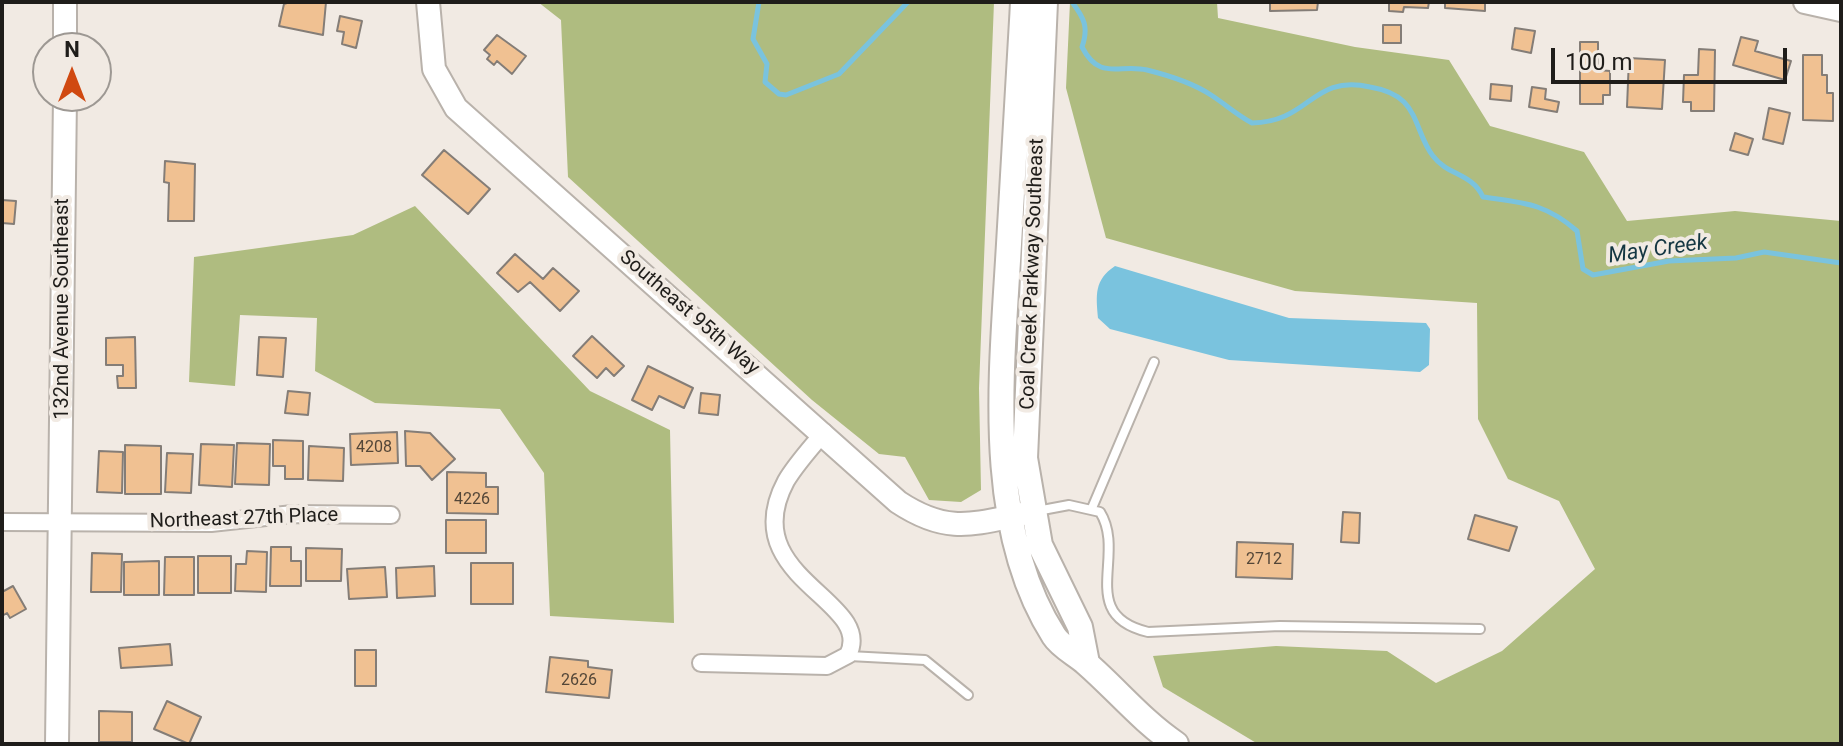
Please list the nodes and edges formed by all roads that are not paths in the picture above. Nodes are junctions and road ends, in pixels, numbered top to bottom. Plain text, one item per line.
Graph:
1 (65, 2) edge
2 (428, 2) edge
3 (1023, 2) edge
4 (1045, 2) edge
5 (1805, 2) edge
6 (1841, 10) edge
7 (65, 32) edge
8 (1029, 92) junction
9 (65, 112) edge
10 (1154, 362) dead end
11 (824, 432) junction
12 (1092, 508) junction
13 (1021, 514) junction
14 (391, 515) dead end
15 (2, 522) edge
16 (61, 523) junction
17 (1480, 629) dead end
18 (848, 655) junction
19 (701, 663) dead end
20 (1087, 663) junction
21 (968, 695) dead end
22 (57, 744) edge
23 (1176, 744) edge

1 - 7 street
2 - 11 street, Southeast 95th Way
3 - 8 main road, Coal Creek Parkway Southeast
4 - 8 main road, Coal Creek Parkway Southeast
5 - 6 street
8 - 13 main road, Coal Creek Parkway Southeast
9 - 16 street, 132nd Avenue Southeast
10 - 12 lane
11 - 13 street, Southeast 95th Way
11 - 18 street
12 - 13 lane
12 - 17 lane
13 - 20 main road, Coal Creek Parkway Southeast
13 - 20 main road
14 - 16 street, Northeast 27th Place
15 - 16 street, Northeast 27th Place
16 - 22 street, 132nd Avenue Southeast
18 - 19 street
18 - 21 lane
20 - 23 main road

